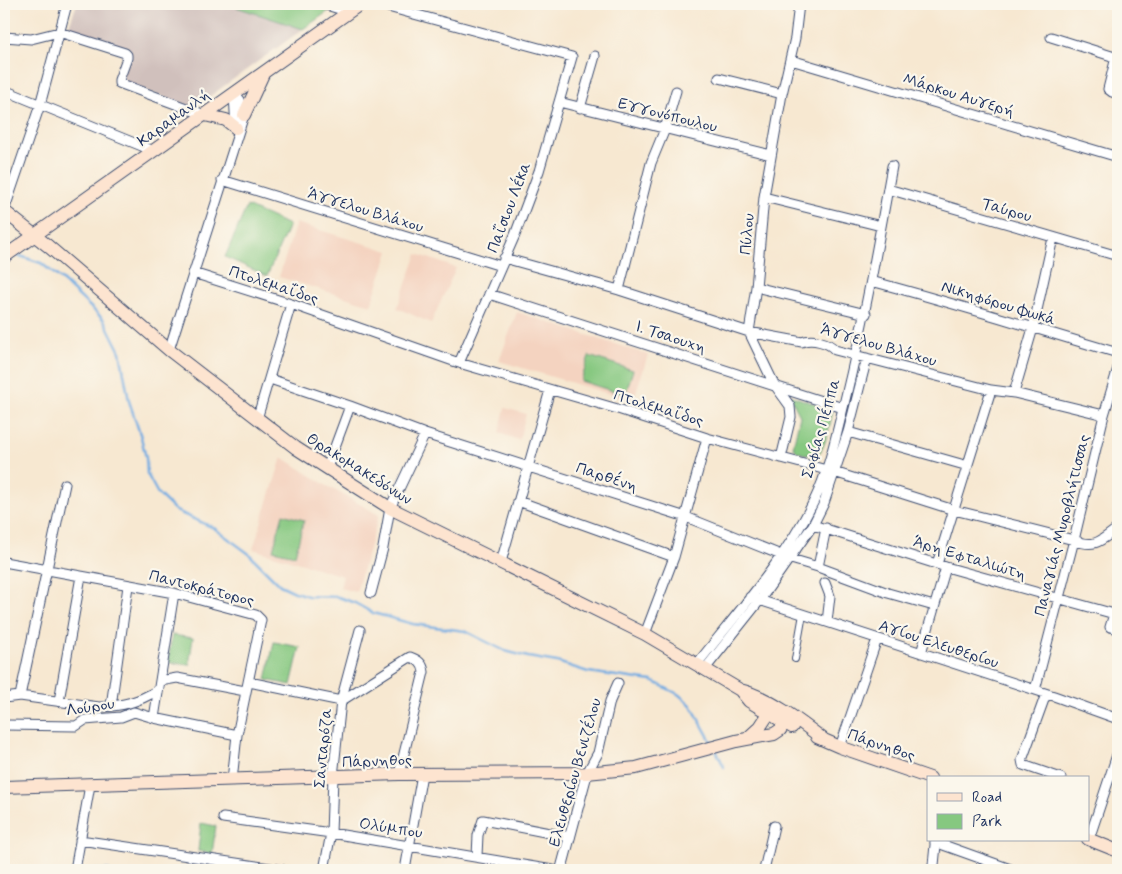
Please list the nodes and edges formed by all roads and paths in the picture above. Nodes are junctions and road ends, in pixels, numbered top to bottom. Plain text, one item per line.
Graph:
1 (67, 4) edge
2 (323, 4) edge
3 (360, 4) edge
4 (377, 4) edge
5 (799, 4) edge
6 (348, 12) junction
7 (59, 32) junction
8 (4, 37) edge
9 (1051, 37) dead end
10 (595, 56) dead end
11 (1117, 57) edge
12 (791, 60) junction
13 (264, 72) junction
14 (720, 78) dead end
15 (4, 90) edge
16 (676, 91) dead end
17 (234, 93) junction
18 (782, 94) junction
19 (1118, 94) edge
20 (559, 102) junction
21 (40, 105) junction
22 (580, 108) junction
23 (205, 115) junction
24 (244, 115) junction
25 (665, 129) junction
26 (236, 132) junction
27 (154, 151) junction
28 (771, 155) junction
29 (1118, 157) edge
30 (892, 166) dead end
31 (222, 180) junction
32 (888, 189) junction
33 (764, 196) junction
34 (4, 211) edge
35 (881, 226) junction
36 (34, 235) junction
37 (1053, 238) junction
38 (8, 254) edge
39 (1118, 256) edge
40 (503, 262) junction
41 (193, 273) junction
42 (871, 281) junction
43 (756, 287) junction
44 (619, 290) junction
45 (489, 294) junction
46 (291, 304) junction
47 (866, 314) junction
48 (1033, 328) junction
49 (749, 332) junction
50 (169, 350) junction
51 (1118, 353) edge
52 (856, 355) junction
53 (867, 358) junction
54 (459, 363) junction
55 (1118, 368) edge
56 (270, 379) junction
57 (774, 384) junction
58 (550, 390) junction
59 (991, 390) junction
60 (1014, 394) junction
61 (350, 406) junction
62 (843, 408) junction
63 (1104, 415) junction
64 (257, 419) junction
65 (848, 432) junction
66 (425, 434) junction
67 (707, 438) junction
68 (781, 458) junction
69 (528, 466) junction
70 (968, 466) junction
71 (327, 468) junction
72 (830, 471) junction
73 (65, 484) dead end
74 (518, 501) junction
75 (390, 508) junction
76 (954, 510) junction
77 (686, 517) junction
78 (813, 525) junction
79 (826, 528) junction
80 (1118, 528) edge
81 (1074, 540) junction
82 (781, 555) junction
83 (674, 557) junction
84 (791, 559) junction
85 (4, 562) edge
86 (501, 562) junction
87 (942, 565) junction
88 (818, 567) junction
89 (48, 570) junction
90 (81, 576) junction
91 (826, 583) dead end
92 (128, 586) junction
93 (174, 593) junction
94 (370, 593) dead end
95 (750, 597) junction
96 (1058, 599) junction
97 (760, 600) junction
98 (934, 606) junction
99 (803, 614) junction
100 (1116, 614) edge
101 (827, 622) junction
102 (1118, 629) edge
103 (360, 630) dead end
104 (645, 634) junction
105 (877, 639) junction
106 (921, 653) junction
107 (795, 659) dead end
108 (701, 666) junction
109 (160, 681) junction
110 (249, 682) junction
111 (618, 683) dead end
112 (158, 690) junction
113 (1035, 690) junction
114 (245, 691) junction
115 (1046, 694) junction
116 (20, 696) junction
117 (4, 698) edge
118 (58, 701) junction
119 (341, 701) junction
120 (111, 706) junction
121 (771, 710) junction
122 (154, 718) junction
123 (788, 719) junction
124 (1118, 719) edge
125 (4, 725) edge
126 (237, 736) junction
127 (748, 738) junction
128 (840, 747) junction
129 (1118, 752) edge
130 (587, 773) junction
131 (399, 774) junction
132 (422, 774) junction
133 (1055, 776) edge
134 (333, 777) junction
135 (927, 777) edge
136 (232, 780) junction
137 (90, 785) junction
138 (4, 787) edge
139 (223, 818) dead end
140 (774, 826) dead end
141 (331, 833) junction
142 (1090, 836) edge
143 (570, 837) junction
144 (1090, 839) edge
145 (80, 840) junction
146 (936, 842) edge
147 (939, 842) edge
148 (409, 845) junction
149 (1118, 851) edge
150 (477, 856) junction
151 (74, 870) edge
152 (283, 870) edge
153 (324, 870) edge
154 (405, 870) edge
155 (553, 870) edge
156 (561, 870) edge
157 (764, 870) edge
158 (933, 870) edge
159 (1014, 870) edge

1 - 7 street
2 - 6 street
3 - 6 main road, Καραμανλή
4 - 20 street, Παΐσιου Λέκα
5 - 12 street, Πύλου
6 - 13 main road, Καραμανλή
7 - 8 street
7 - 21 street
7 - 23 street
9 - 11 street
10 - 22 street
11 - 19 street
12 - 18 street, Πύλου
12 - 29 street, Μάρκου Αυγερή
13 - 17 main road, Καραμανλή
13 - 24 main road
14 - 18 street
15 - 21 street
16 - 25 street
17 - 23 main road, Καραμανλή
17 - 24 street
17 - 26 street
18 - 28 street, Πύλου
20 - 22 street, Εγγονόπουλου
20 - 40 street, Παΐσιου Λέκα
21 - 27 street
21 - 34 street
22 - 25 street, Εγγονόπουλου
23 - 26 main road
23 - 27 main road, Καραμανλή
24 - 26 street
25 - 28 street, Εγγονόπουλου
25 - 44 street
26 - 31 street
27 - 36 main road, Καραμανλή
28 - 33 street, Πύλου
30 - 32 street, Σοφίας Πέππα
31 - 40 street, Άγγελου Βλάχου
31 - 41 street
32 - 35 street, Σοφίας Πέππα
32 - 37 street, Ταύρου
33 - 35 street
33 - 43 street, Πύλου
34 - 36 main road, Θρακομακεδόνων
35 - 42 street, Σοφίας Πέππα
36 - 38 main road, Καραμανλή
36 - 50 main road, Θρακομακεδόνων
37 - 39 street, Ταύρου
37 - 48 street
40 - 44 street, Άγγελου Βλάχου
40 - 45 street, Παΐσιου Λέκα
41 - 46 street, Πτολεμαΐδος
41 - 50 street
42 - 47 street, Σοφίας Πέππα
42 - 48 street, Νικηφόρου Φωκά
43 - 47 street
43 - 49 street, Πύλου
44 - 49 street, Άγγελου Βλάχου
45 - 54 street, Παΐσιου Λέκα
45 - 57 street, Ι. Τσαουχη
46 - 54 street, Πτολεμαΐδος
46 - 56 street
47 - 52 street, Σοφίας Πέππα
48 - 51 street, Νικηφόρου Φωκά
48 - 60 street
49 - 52 street, Άγγελου Βλάχου
49 - 57 street
50 - 64 main road, Θρακομακεδόνων
52 - 53 street, Άγγελου Βλάχου
52 - 62 street, Σοφίας Πέππα
53 - 59 street, Άγγελου Βλάχου
53 - 65 street, Σοφίας Πέππα
54 - 58 street, Πτολεμαΐδος
55 - 63 street, Παναγιάς Μυροβλήτισσας
56 - 61 street, Παρθένη
56 - 64 street
57 - 62 street, Ι. Τσαουχη
57 - 68 street
58 - 67 street, Πτολεμαΐδος
58 - 69 street
59 - 60 street, Άγγελου Βλάχου
59 - 70 street
60 - 63 street, Άγγελου Βλάχου
61 - 66 street, Παρθένη
61 - 71 street
62 - 72 street, Σοφίας Πέππα
63 - 81 street, Παναγιάς Μυροβλήτισσας
64 - 71 main road, Θρακομακεδόνων
65 - 70 street
65 - 72 street, Σοφίας Πέππα
66 - 69 street, Παρθένη
66 - 75 street
67 - 68 street, Πτολεμαΐδος
67 - 77 street
68 - 72 street, Πτολεμαΐδος
69 - 74 street
69 - 77 street, Παρθένη
70 - 76 street
71 - 75 main road, Θρακομακεδόνων
72 - 76 street, Πτολεμαΐδος
72 - 78 street, Σοφίας Πέππα
72 - 82 street, Σοφίας Πέππα
73 - 89 street
74 - 83 street
74 - 86 street
75 - 86 main road, Θρακομακεδόνων
75 - 94 street
76 - 81 street, Πτολεμαΐδος
76 - 87 street
77 - 82 street, Παρθένη
77 - 83 street
78 - 79 street, Άρη Εφταλιώτη
78 - 84 street, Σοφίας Πέππα
79 - 87 street, Άρη Εφταλιώτη
79 - 88 street
80 - 81 street, Πτολεμαΐδος
81 - 96 street, Παναγιάς Μυροβλήτισσας
82 - 84 street, Παρθένη
82 - 95 street, Σοφίας Πέππα
83 - 104 street
84 - 88 street, Παρθένη
84 - 97 street, Σοφίας Πέππα
85 - 89 street, Παντοκράτορος
86 - 104 main road, Θρακομακεδόνων
87 - 96 street, Άρη Εφταλιώτη
87 - 98 street
88 - 98 street, Παρθένη
89 - 90 street, Παντοκράτορος
89 - 116 street
90 - 92 street, Παντοκράτορος
90 - 118 street
91 - 101 street
92 - 93 street, Παντοκράτορος
92 - 120 street
93 - 109 street
93 - 110 street, Παντοκράτορος
95 - 97 street, Αγίου Ελευθερίου
95 - 108 street, Σοφίας Πέππα
96 - 100 street, Άρη Εφταλιώτη
96 - 113 street, Παναγιάς Μυροβλήτισσας
97 - 99 street, Αγίου Ελευθερίου
97 - 108 street, Σοφίας Πέππα
98 - 106 street
99 - 101 street, Αγίου Ελευθερίου
99 - 107 street
100 - 102 street
101 - 105 street, Αγίου Ελευθερίου
103 - 119 street, Σανταρόζα
104 - 108 main road, Θρακομακεδόνων
105 - 106 street, Αγίου Ελευθερίου
105 - 128 street
106 - 113 street, Αγίου Ελευθερίου
108 - 121 main road, Θρακομακεδόνων
109 - 112 street
109 - 114 street
110 - 114 street, Παντοκράτορος
110 - 119 street
111 - 130 street, Ελευθερίου Βενιζέλου
112 - 120 street
112 - 122 street
113 - 115 street, Αγίου Ελευθερίου
114 - 126 street, Παντοκράτορος
115 - 124 street, Αγίου Ελευθερίου
115 - 133 street
116 - 117 street
116 - 118 street
118 - 120 street
119 - 131 street
119 - 134 street, Σανταρόζα
121 - 123 main road, Πάρνηθος
121 - 127 main road
122 - 125 street, Λούρου
122 - 126 street, Λούρου
123 - 127 main road, Πάρνηθος
123 - 128 main road, Πάρνηθος
126 - 136 street, Παντοκράτορος
127 - 130 main road, Πάρνηθος
128 - 135 main road, Πάρνηθος
129 - 142 street
130 - 132 main road, Πάρνηθος
130 - 143 street, Ελευθερίου Βενιζέλου
131 - 132 main road, Πάρνηθος
131 - 134 main road, Πάρνηθος
132 - 148 street
134 - 136 main road, Πάρνηθος
134 - 141 street, Σανταρόζα
136 - 137 main road, Πάρνηθος
137 - 138 main road, Πάρνηθος
137 - 145 street
139 - 141 street, Ολύμπου
140 - 157 street
141 - 148 street, Ολύμπου
141 - 153 street, Σανταρόζα
143 - 150 street
143 - 156 street, Ελευθερίου Βενιζέλου
144 - 149 main road
145 - 151 street
145 - 152 street
146 - 158 street
147 - 159 street
148 - 150 street, Ολύμπου
148 - 154 street
150 - 155 street, Ολύμπου

